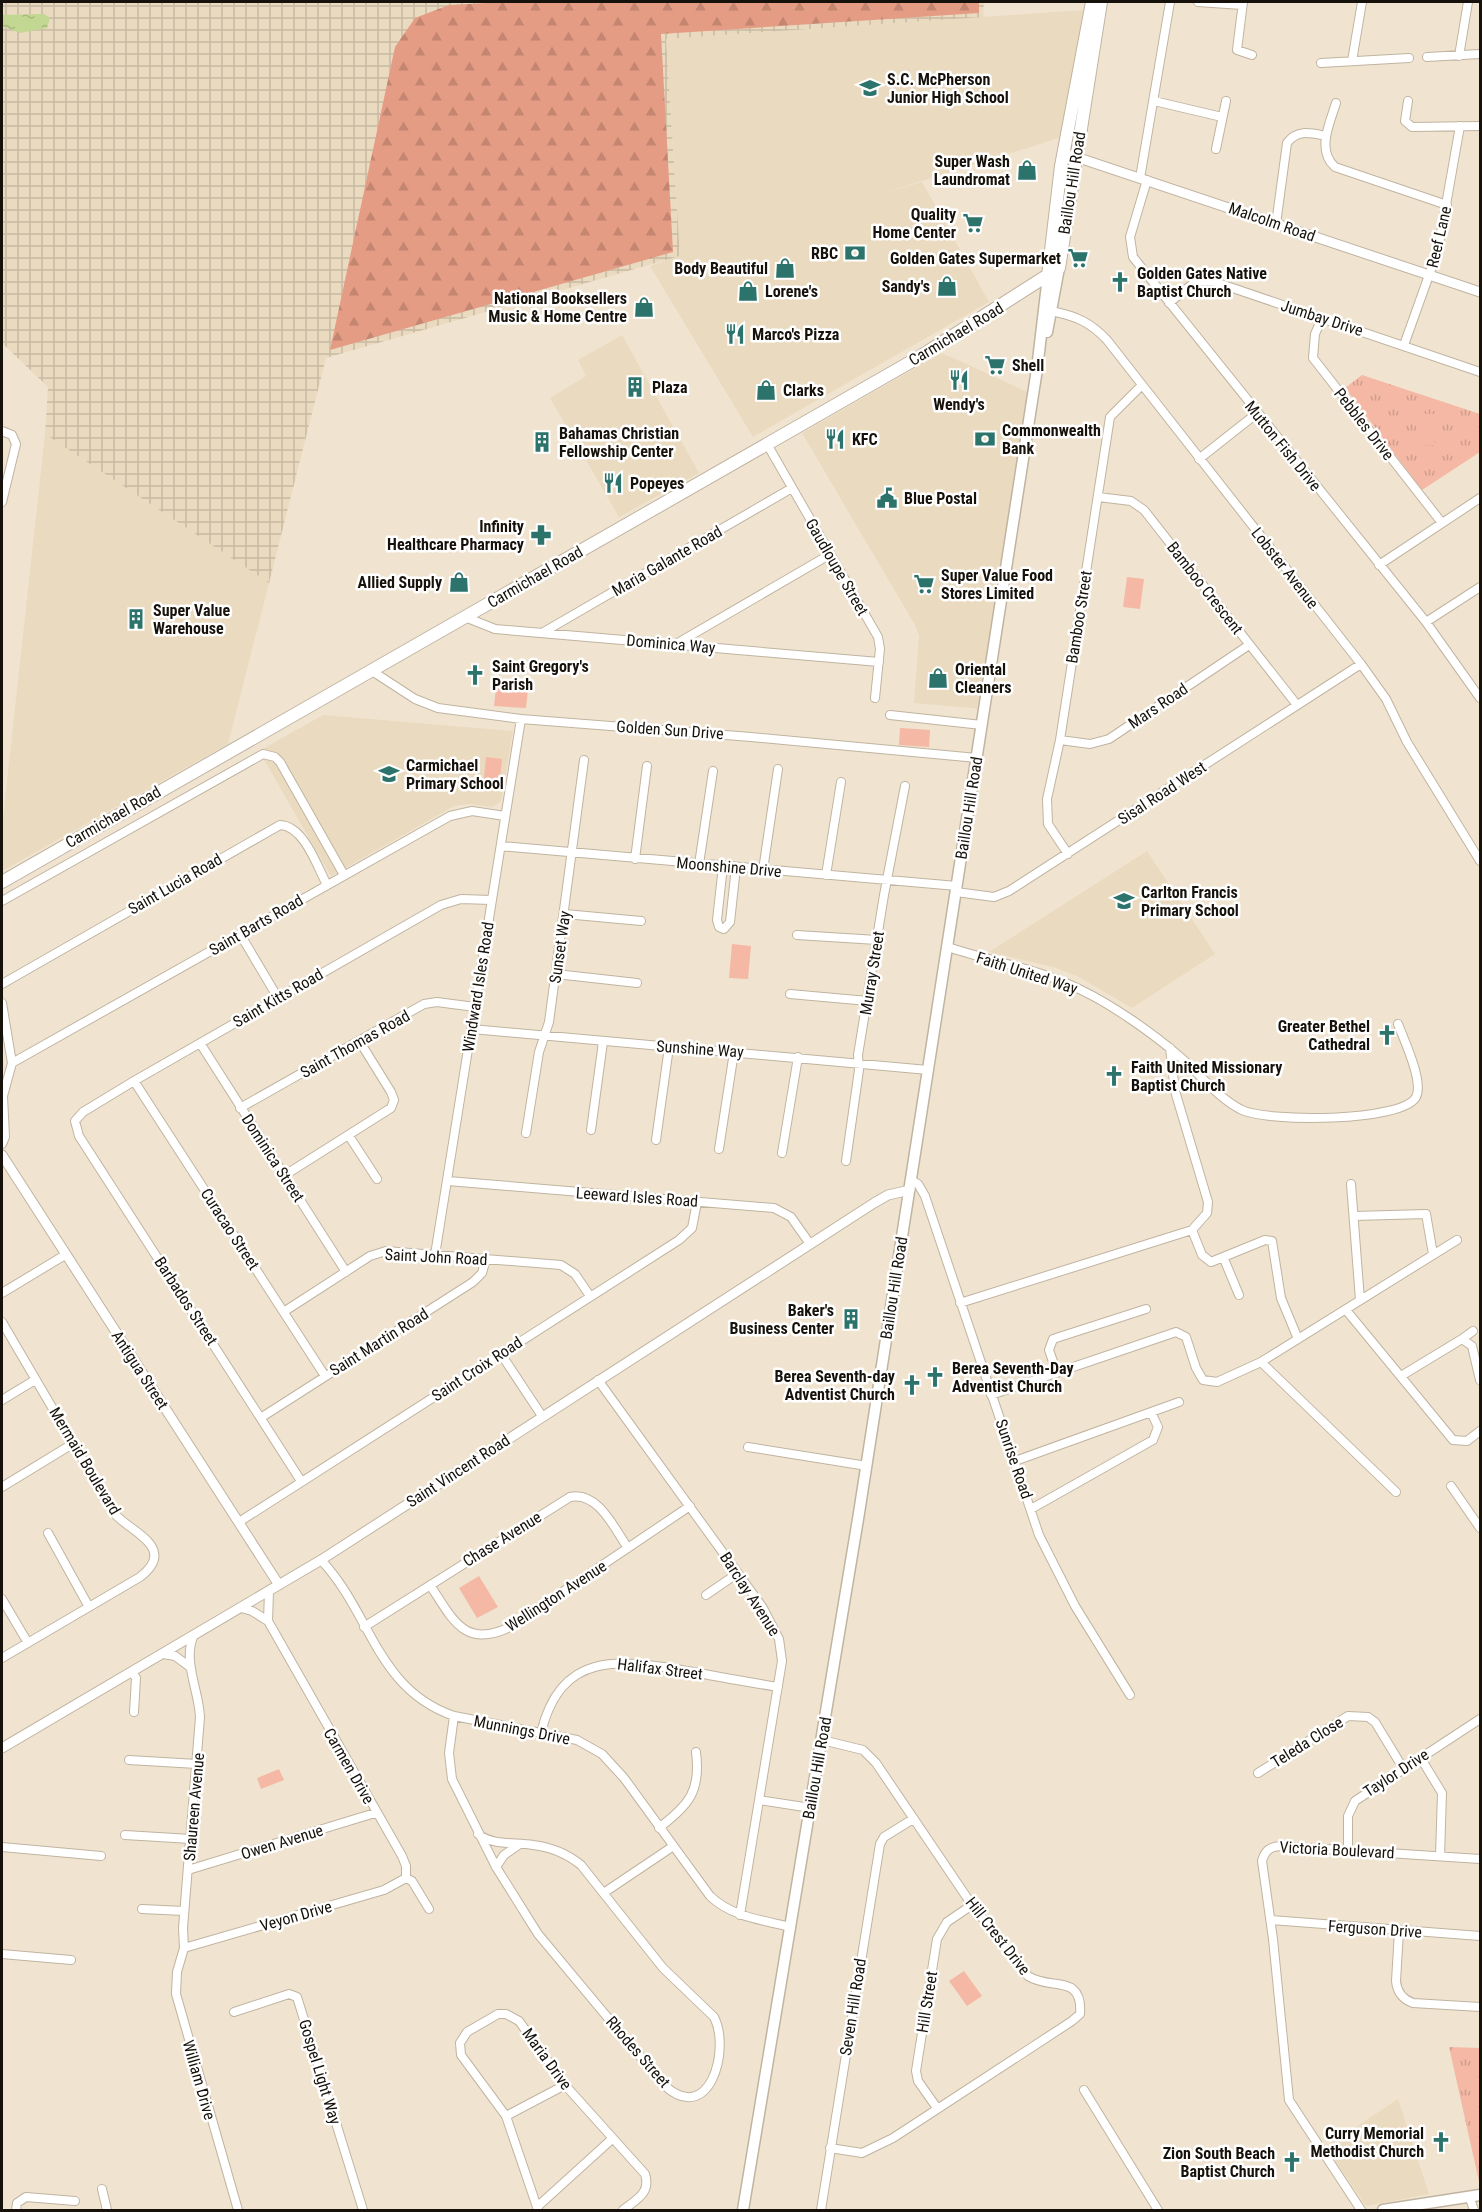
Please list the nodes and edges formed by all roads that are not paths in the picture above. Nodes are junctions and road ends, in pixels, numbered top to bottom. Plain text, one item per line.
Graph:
1 (1092, 2) edge
2 (1101, 2) edge
3 (1170, 2) edge
4 (1198, 2) edge
5 (1362, 2) edge
6 (1468, 2) edge
7 (1243, 3) edge
8 (1480, 54) edge
9 (1252, 56) dead end
10 (1459, 56) junction
11 (1427, 57) dead end
12 (1408, 58) dead end
13 (1352, 61) junction
14 (1321, 63) dead end
15 (1154, 101) junction
16 (1226, 101) dead end
17 (1407, 101) dead end
18 (1336, 103) dead end
19 (1222, 117) junction
20 (1460, 126) junction
21 (1480, 126) edge
22 (1326, 136) junction
23 (1216, 149) dead end
24 (1063, 153) junction
25 (1076, 156) junction
26 (1144, 179) junction
27 (1447, 205) junction
28 (1276, 224) junction
29 (1050, 251) junction
30 (1059, 268) junction
31 (1048, 276) junction
32 (1431, 276) junction
33 (1030, 287) junction
34 (1480, 292) edge
35 (1169, 303) junction
36 (1051, 311) junction
37 (1322, 318) junction
38 (1404, 345) junction
39 (1038, 364) junction
40 (1480, 372) edge
41 (1142, 385) junction
42 (1256, 414) junction
43 (2, 431) edge
44 (767, 444) junction
45 (1199, 459) junction
46 (792, 488) junction
47 (1098, 497) junction
48 (1480, 498) edge
49 (2, 502) edge
50 (1442, 523) junction
51 (829, 555) junction
52 (1378, 565) junction
53 (1480, 587) edge
54 (465, 617) junction
55 (1426, 622) junction
56 (542, 634) junction
57 (676, 644) junction
58 (1249, 645) junction
59 (879, 662) junction
60 (1361, 664) junction
61 (372, 671) junction
62 (1480, 681) edge
63 (1472, 687) junction
64 (875, 698) dead end
65 (1480, 698) edge
66 (1297, 705) junction
67 (890, 715) dead end
68 (521, 719) junction
69 (982, 725) junction
70 (1060, 740) junction
71 (242, 744) junction
72 (977, 758) junction
73 (250, 759) junction
74 (584, 760) dead end
75 (647, 766) dead end
76 (778, 769) dead end
77 (713, 771) dead end
78 (841, 782) dead end
79 (905, 786) dead end
80 (505, 816) junction
81 (501, 846) junction
82 (572, 853) junction
83 (1068, 854) junction
84 (635, 859) junction
85 (1480, 861) edge
86 (699, 864) junction
87 (723, 866) junction
88 (736, 867) junction
89 (763, 870) junction
90 (826, 874) junction
91 (344, 875) junction
92 (887, 880) junction
93 (2, 882) edge
94 (327, 885) junction
95 (957, 889) junction
96 (491, 900) junction
97 (2, 901) edge
98 (565, 914) junction
99 (641, 921) dead end
100 (240, 934) junction
101 (797, 935) dead end
102 (877, 940) junction
103 (948, 947) junction
104 (556, 974) junction
105 (637, 983) dead end
106 (2, 984) edge
107 (790, 994) dead end
108 (278, 998) junction
109 (868, 1001) junction
110 (2, 1003) edge
111 (475, 1007) junction
112 (1398, 1024) dead end
113 (472, 1029) junction
114 (544, 1036) junction
115 (360, 1041) junction
116 (603, 1042) junction
117 (200, 1043) junction
118 (669, 1047) junction
119 (1170, 1048) junction
120 (734, 1052) junction
121 (798, 1057) junction
122 (859, 1062) junction
123 (12, 1063) junction
124 (928, 1070) junction
125 (134, 1081) junction
126 (240, 1108) junction
127 (75, 1121) joint
128 (591, 1130) dead end
129 (526, 1133) dead end
130 (349, 1136) junction
131 (656, 1140) dead end
132 (2, 1144) edge
133 (719, 1149) dead end
134 (782, 1153) dead end
135 (2, 1155) edge
136 (846, 1161) dead end
137 (285, 1175) junction
138 (377, 1179) dead end
139 (448, 1180) junction
140 (1351, 1184) dead end
141 (910, 1185) junction
142 (697, 1202) junction
143 (1354, 1216) junction
144 (1192, 1230) junction
145 (1456, 1240) dead end
146 (810, 1244) junction
147 (1433, 1254) junction
148 (65, 1255) junction
149 (435, 1255) junction
150 (486, 1259) junction
151 (1224, 1259) junction
152 (346, 1272) junction
153 (2, 1293) edge
154 (1239, 1295) dead end
155 (590, 1296) junction
156 (1360, 1300) junction
157 (960, 1303) junction
158 (1146, 1309) dead end
159 (1346, 1310) junction
160 (285, 1311) junction
161 (2, 1322) edge
162 (1473, 1331) dead end
163 (1298, 1339) junction
164 (1462, 1339) junction
165 (501, 1354) junction
166 (1261, 1362) junction
167 (1057, 1373) junction
168 (325, 1376) junction
169 (1401, 1376) junction
170 (35, 1380) junction
171 (598, 1380) junction
172 (1480, 1380) edge
173 (991, 1395) junction
174 (2, 1400) edge
175 (1179, 1402) dead end
176 (1151, 1412) junction
177 (542, 1416) junction
178 (262, 1417) junction
179 (1480, 1431) edge
180 (74, 1443) junction
181 (748, 1447) dead end
182 (1015, 1461) junction
183 (867, 1466) junction
184 (301, 1481) junction
185 (1451, 1486) dead end
186 (2, 1487) edge
187 (1396, 1492) dead end
188 (690, 1506) junction
189 (1031, 1509) junction
190 (239, 1522) junction
191 (1480, 1528) edge
192 (48, 1533) dead end
193 (628, 1548) junction
194 (321, 1560) junction
195 (738, 1573) junction
196 (279, 1585) junction
197 (430, 1585) junction
198 (269, 1592) junction
199 (706, 1595) dead end
200 (2, 1599) edge
201 (89, 1606) junction
202 (241, 1608) junction
203 (268, 1621) junction
204 (364, 1627) junction
205 (193, 1637) junction
206 (28, 1643) junction
207 (163, 1654) junction
208 (2, 1658) edge
209 (190, 1667) junction
210 (132, 1672) junction
211 (778, 1687) junction
212 (1130, 1695) dead end
213 (134, 1712) dead end
214 (454, 1716) junction
215 (1480, 1719) edge
216 (541, 1733) junction
217 (822, 1740) junction
218 (2, 1748) edge
219 (696, 1752) dead end
220 (1420, 1757) junction
221 (129, 1760) dead end
222 (197, 1764) junction
223 (1403, 1768) junction
224 (1258, 1773) dead end
225 (759, 1800) junction
226 (811, 1808) junction
227 (375, 1814) junction
228 (913, 1819) junction
229 (659, 1828) junction
230 (478, 1833) junction
231 (125, 1835) dead end
232 (191, 1839) junction
233 (520, 1844) junction
234 (2, 1847) edge
235 (672, 1847) junction
236 (1348, 1850) junction
237 (101, 1856) dead end
238 (1440, 1856) junction
239 (1480, 1859) edge
240 (496, 1868) junction
241 (188, 1870) junction
242 (406, 1878) junction
243 (605, 1892) junction
244 (972, 1905) junction
245 (142, 1909) dead end
246 (429, 1909) dead end
247 (184, 1911) junction
248 (740, 1915) junction
249 (1271, 1920) junction
250 (790, 1927) junction
251 (1398, 1931) junction
252 (1480, 1936) edge
253 (184, 1948) junction
254 (2, 1954) edge
255 (71, 1960) dead end
256 (1480, 2007) edge
257 (234, 2012) dead end
258 (565, 2085) junction
259 (1084, 2090) dead end
260 (937, 2108) junction
261 (506, 2116) junction
262 (612, 2139) junction
263 (830, 2148) junction
264 (102, 2189) dead end
265 (1480, 2194) edge
266 (1469, 2196) junction
267 (75, 2201) dead end
268 (538, 2209) edge
269 (16, 2211) edge
270 (107, 2211) edge
271 (238, 2211) edge
272 (363, 2211) edge
273 (624, 2211) edge
274 (743, 2211) edge
275 (821, 2211) edge
276 (1158, 2211) edge
277 (1361, 2211) edge
278 (1383, 2211) edge
279 (1474, 2211) edge

1 - 24 main road, Baillou Hill Road
2 - 25 main road, Baillou Hill Road
3 - 15 street, Mutton Fish Drive
4 - 7 street
5 - 13 street
6 - 10 street
7 - 9 street
8 - 10 street
10 - 11 street
12 - 13 street
13 - 14 street
15 - 19 street
15 - 26 street, Mutton Fish Drive
16 - 19 street
17 - 20 street
18 - 22 street
19 - 23 street
20 - 21 street
20 - 27 street, Reef Lane
22 - 27 street
22 - 28 street
24 - 25 street, Malcolm Road
24 - 29 main road, Baillou Hill Road
25 - 26 street, Malcolm Road
25 - 30 main road, Baillou Hill Road
26 - 28 street, Malcolm Road
26 - 35 street, Mutton Fish Drive
27 - 32 street, Reef Lane
28 - 32 street, Malcolm Road
29 - 31 main road, Baillou Hill Road
29 - 33 main road, Carmichael Road
30 - 31 main road
30 - 36 main road, Baillou Hill Road
31 - 33 main road
31 - 39 main road, Baillou Hill Road
32 - 34 street, Malcolm Road
32 - 38 street, Reef Lane
33 - 44 main road, Carmichael Road
35 - 37 street, Jumbay Drive
35 - 42 street, Mutton Fish Drive
36 - 39 main road, Baillou Hill Road
36 - 41 street, Lobster Avenue
37 - 38 street, Jumbay Drive
37 - 50 street, Pebbles Drive
38 - 40 street, Jumbay Drive
39 - 69 main road, Baillou Hill Road
41 - 45 street, Lobster Avenue
41 - 47 street, Bamboo Street
42 - 45 street
42 - 52 street, Mutton Fish Drive
43 - 49 street
44 - 46 street, Gaudloupe Street
44 - 54 main road, Carmichael Road
45 - 60 street, Lobster Avenue
46 - 51 street, Gaudloupe Street
46 - 56 street, Maria Galante Road
47 - 58 street, Bamboo Crescent
47 - 70 street, Bamboo Street
48 - 50 street
50 - 52 street
51 - 57 street
51 - 59 street, Gaudloupe Street
52 - 55 street, Mutton Fish Drive
53 - 55 street
54 - 56 street, Dominica Way
54 - 61 main road, Carmichael Road
55 - 63 street, Mutton Fish Drive
56 - 57 street, Dominica Way
57 - 59 street, Dominica Way
58 - 66 street, Bamboo Crescent
58 - 70 street, Mars Road
59 - 64 street, Gaudloupe Street
60 - 66 street, Sisal Road West
60 - 85 street, Lobster Avenue
61 - 68 street, Golden Sun Drive
61 - 71 main road, Carmichael Road
62 - 63 street
63 - 65 street, Mutton Fish Drive
66 - 83 street, Sisal Road West
67 - 69 street
68 - 72 street, Golden Sun Drive
68 - 80 street, Windward Isles Road
69 - 72 main road, Baillou Hill Road
70 - 83 street, Bamboo Street
71 - 73 street
71 - 93 main road, Carmichael Road
72 - 95 main road, Baillou Hill Road
73 - 91 street
73 - 97 street
74 - 82 street, Sunset Way
75 - 84 street
76 - 89 street
77 - 86 street
78 - 90 street
79 - 92 street, Murray Street
80 - 81 street, Windward Isles Road
80 - 91 street, Saint Barts Road
81 - 82 street, Moonshine Drive
81 - 96 street, Windward Isles Road
82 - 84 street, Moonshine Drive
82 - 98 street, Sunset Way
83 - 95 street, Sisal Road West
84 - 86 street, Moonshine Drive
86 - 87 street, Moonshine Drive
87 - 88 street, Moonshine Drive
87 - 88 street
88 - 89 street, Moonshine Drive
89 - 90 street, Moonshine Drive
90 - 92 street, Moonshine Drive
91 - 94 street, Saint Barts Road
92 - 95 street, Moonshine Drive
92 - 102 street, Murray Street
94 - 100 street, Saint Barts Road
94 - 106 street, Saint Lucia Road
95 - 103 main road, Baillou Hill Road
96 - 108 street, Saint Kitts Road
96 - 111 street, Windward Isles Road
98 - 99 street
98 - 104 street, Sunset Way
100 - 108 street
100 - 123 street, Saint Barts Road
101 - 102 street
102 - 109 street, Murray Street
103 - 119 street, Faith United Way
103 - 124 main road, Baillou Hill Road
104 - 105 street
104 - 114 street, Sunset Way
107 - 109 street
108 - 117 street, Saint Kitts Road
109 - 122 street, Murray Street
110 - 123 street
111 - 113 street, Windward Isles Road
111 - 115 street, Saint Thomas Road
112 - 119 street, Faith United Way
113 - 114 street, Sunshine Way
113 - 139 street, Windward Isles Road
114 - 116 street, Sunshine Way
114 - 129 street, Sunset Way
115 - 126 street, Saint Thomas Road
115 - 130 street
116 - 118 street, Sunshine Way
116 - 128 street
117 - 125 street, Saint Kitts Road
117 - 126 street, Dominica Street
118 - 120 street, Sunshine Way
118 - 131 street
119 - 144 street
120 - 121 street, Sunshine Way
120 - 133 street
121 - 122 street, Sunshine Way
121 - 134 street
122 - 124 street, Sunshine Way
122 - 136 street, Murray Street
123 - 132 street
124 - 141 main road, Baillou Hill Road
125 - 127 street, Saint Kitts Road
125 - 160 street, Curacao Street
126 - 137 street, Dominica Street
127 - 178 street, Barbados Street
130 - 137 street
130 - 138 street
135 - 148 street, Antigua Street
137 - 152 street, Dominica Street
139 - 142 street, Leeward Isles Road
139 - 149 street, Windward Isles Road
140 - 143 street
141 - 146 street, Saint Vincent Road
141 - 157 street, Sunrise Road
141 - 183 main road, Baillou Hill Road
142 - 146 street, Leeward Isles Road
142 - 155 street, Saint Croix Road
143 - 147 street
143 - 156 street
144 - 151 street
144 - 157 street
145 - 147 street
146 - 171 street, Saint Vincent Road
147 - 156 street
148 - 153 street
148 - 190 street, Antigua Street
149 - 150 street, Saint John Road
149 - 152 street, Saint John Road
150 - 155 street, Saint John Road
150 - 168 street, Saint Martin Road
151 - 154 street
151 - 163 street
152 - 160 street, Saint John Road
155 - 165 street, Saint Croix Road
156 - 159 street
157 - 173 street, Sunrise Road
158 - 167 street
159 - 163 street
159 - 169 street
160 - 168 street, Curacao Street
161 - 170 street, Mermaid Boulevard
162 - 164 street
163 - 166 street
164 - 169 street
164 - 172 street
165 - 177 street
165 - 184 street, Saint Croix Road
166 - 167 street
166 - 187 street
167 - 173 street
168 - 178 street, Saint Martin Road
169 - 179 street
170 - 174 street
170 - 180 street, Mermaid Boulevard
171 - 177 street, Saint Vincent Road
171 - 188 street, Barclay Avenue
173 - 182 street, Sunrise Road
175 - 176 street
176 - 182 street
176 - 189 street
177 - 194 street, Saint Vincent Road
178 - 184 street, Barbados Street
180 - 186 street
180 - 201 street, Mermaid Boulevard
181 - 183 street
182 - 189 street, Sunrise Road
183 - 217 main road, Baillou Hill Road
184 - 190 street, Saint Croix Road
185 - 191 street
188 - 193 street, Wellington Avenue
188 - 195 street, Barclay Avenue
189 - 212 street, Sunrise Road
190 - 196 street, Antigua Street
192 - 201 street
193 - 197 street, Wellington Avenue
193 - 197 street, Chase Avenue
194 - 196 street, Saint Vincent Road
194 - 204 street, Munnings Drive
195 - 199 street
195 - 211 street, Barclay Avenue
196 - 198 street, Saint Vincent Road
197 - 204 street, Chase Avenue
198 - 202 street, Saint Vincent Road
198 - 203 street
200 - 206 street
201 - 206 street, Mermaid Boulevard
202 - 203 street
202 - 205 street, Saint Vincent Road
203 - 227 street, Carmen Drive
204 - 214 street, Munnings Drive
205 - 207 street, Saint Vincent Road
205 - 209 street, Shaureen Avenue
206 - 208 street, Mermaid Boulevard
207 - 209 street
207 - 210 street, Saint Vincent Road
209 - 222 street, Shaureen Avenue
210 - 213 street
210 - 218 street, Saint Vincent Road
211 - 216 street, Halifax Street
211 - 225 street, Barclay Avenue
214 - 216 street, Munnings Drive
214 - 230 street, Rhodes Street
215 - 220 street, Taylor Drive
216 - 229 street, Munnings Drive
217 - 226 main road, Baillou Hill Road
217 - 228 street, Hill Crest Drive
219 - 229 street
220 - 223 street, Taylor Drive
220 - 238 street
221 - 222 street
222 - 232 street, Shaureen Avenue
223 - 224 street, Teleda Close
223 - 236 street, Taylor Drive
225 - 226 street
225 - 248 street, Barclay Avenue
226 - 250 main road, Baillou Hill Road
227 - 241 street, Owen Avenue
227 - 242 street, Carmen Drive
228 - 244 street, Hill Crest Drive
228 - 263 street, Seven Hill Road
229 - 235 street, Munnings Drive
230 - 233 street, Rhodes Street
230 - 240 street, Rhodes Street
231 - 232 street
232 - 241 street, Shaureen Avenue
233 - 240 street
233 - 243 street, Rhodes Street
234 - 237 street
235 - 243 street
235 - 248 street, Munnings Drive
236 - 238 street, Victoria Boulevard
236 - 249 street, Victoria Boulevard
238 - 239 street, Victoria Boulevard
240 - 243 street, Rhodes Street
241 - 247 street, Shaureen Avenue
242 - 246 street, Carmen Drive
242 - 253 street, Veyon Drive
244 - 260 street, Hill Street
244 - 260 street, Hill Crest Drive
245 - 247 street
247 - 253 street, Shaureen Avenue
248 - 250 street, Munnings Drive
249 - 251 street, Ferguson Drive
249 - 277 street
250 - 274 main road, Baillou Hill Road
251 - 252 street, Ferguson Drive
251 - 256 street
253 - 271 street, William Drive
254 - 255 street
257 - 272 street, Gospel Light Way
258 - 261 street
258 - 261 street, Maria Drive
258 - 262 street, Maria Drive
259 - 276 street
260 - 263 street, Hill Crest Drive
261 - 268 street, Maria Drive
262 - 268 street
262 - 273 street, Maria Drive
263 - 275 street, Seven Hill Road
264 - 270 street
265 - 266 main road
266 - 278 main road
266 - 279 street
267 - 269 street

